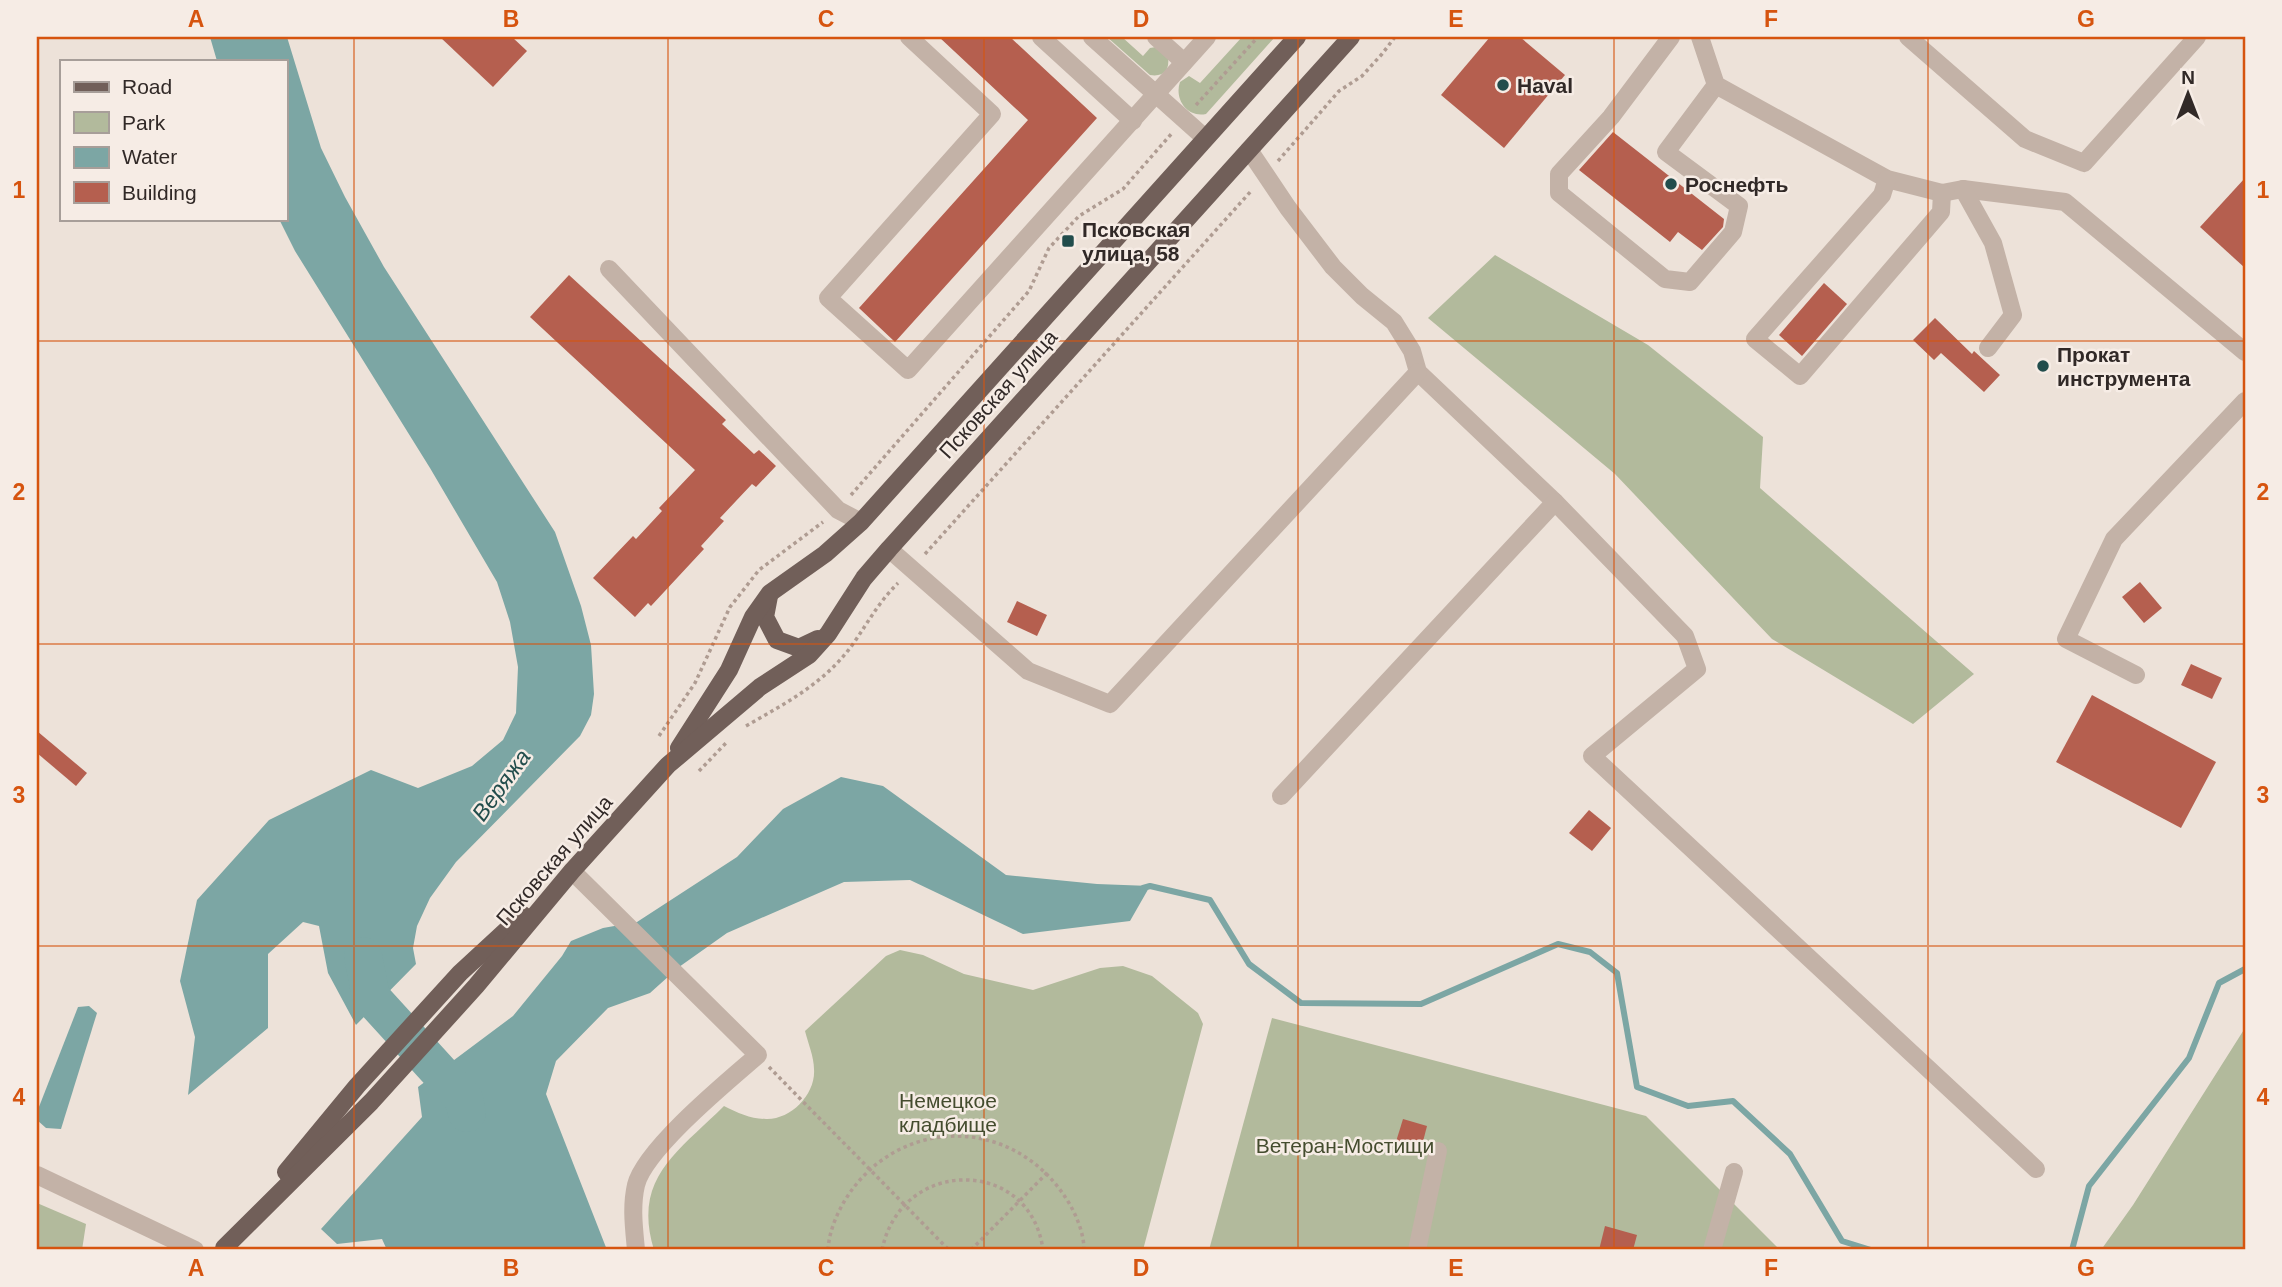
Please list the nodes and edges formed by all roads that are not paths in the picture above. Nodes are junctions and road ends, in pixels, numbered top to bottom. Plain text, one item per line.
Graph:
1 (909, 37) edge
2 (1041, 37) edge
3 (1092, 37) edge
4 (1156, 37) edge
5 (1207, 37) edge
6 (1297, 37) edge
7 (1351, 37) edge
8 (1671, 37) edge
9 (1700, 37) edge
10 (1908, 37) edge
11 (2197, 37) edge
12 (1184, 62) junction
13 (1716, 85) junction
14 (1156, 95) junction
15 (1133, 121) junction
16 (1205, 138) junction
17 (1250, 150) junction
18 (1887, 179) junction
19 (1963, 189) junction
20 (1942, 193) junction
21 (609, 269) dead end
22 (1988, 348) dead end
23 (2245, 352) edge
24 (1418, 372) junction
25 (2245, 401) edge
26 (1555, 502) junction
27 (861, 522) junction
28 (889, 549) junction
29 (770, 593) junction
30 (828, 634) junction
31 (2136, 675) dead end
32 (668, 765) junction
33 (1281, 796) dead end
34 (572, 871) junction
35 (1438, 1151) dead end
36 (2036, 1169) dead end
37 (1734, 1171) dead end
38 (37, 1175) edge
39 (224, 1249) edge
40 (195, 1250) edge
41 (636, 1250) edge
42 (1417, 1250) edge
43 (1712, 1250) edge

1 - 15 street
2 - 15 street
3 - 14 street
4 - 12 street
5 - 12 street
6 - 16 main road, Псковская улица
7 - 17 main road, Псковская улица
8 - 13 street
9 - 13 street
10 - 11 street
12 - 14 street
13 - 18 street
14 - 15 street
14 - 16 street
16 - 27 main road, Псковская улица
17 - 24 street
17 - 28 main road, Псковская улица
18 - 20 street
18 - 20 street
19 - 20 street
19 - 22 street
19 - 23 street
21 - 27 street
24 - 26 street
24 - 28 street
25 - 31 street
26 - 33 street
26 - 36 street
27 - 29 main road, Псковская улица
28 - 30 main road, Псковская улица
29 - 30 main road
29 - 32 main road, Псковская улица
30 - 32 main road, Псковская улица
32 - 34 main road, Псковская улица
34 - 39 main road, Псковская улица
34 - 39 main road
34 - 41 street
35 - 42 street
37 - 43 street
38 - 40 street

